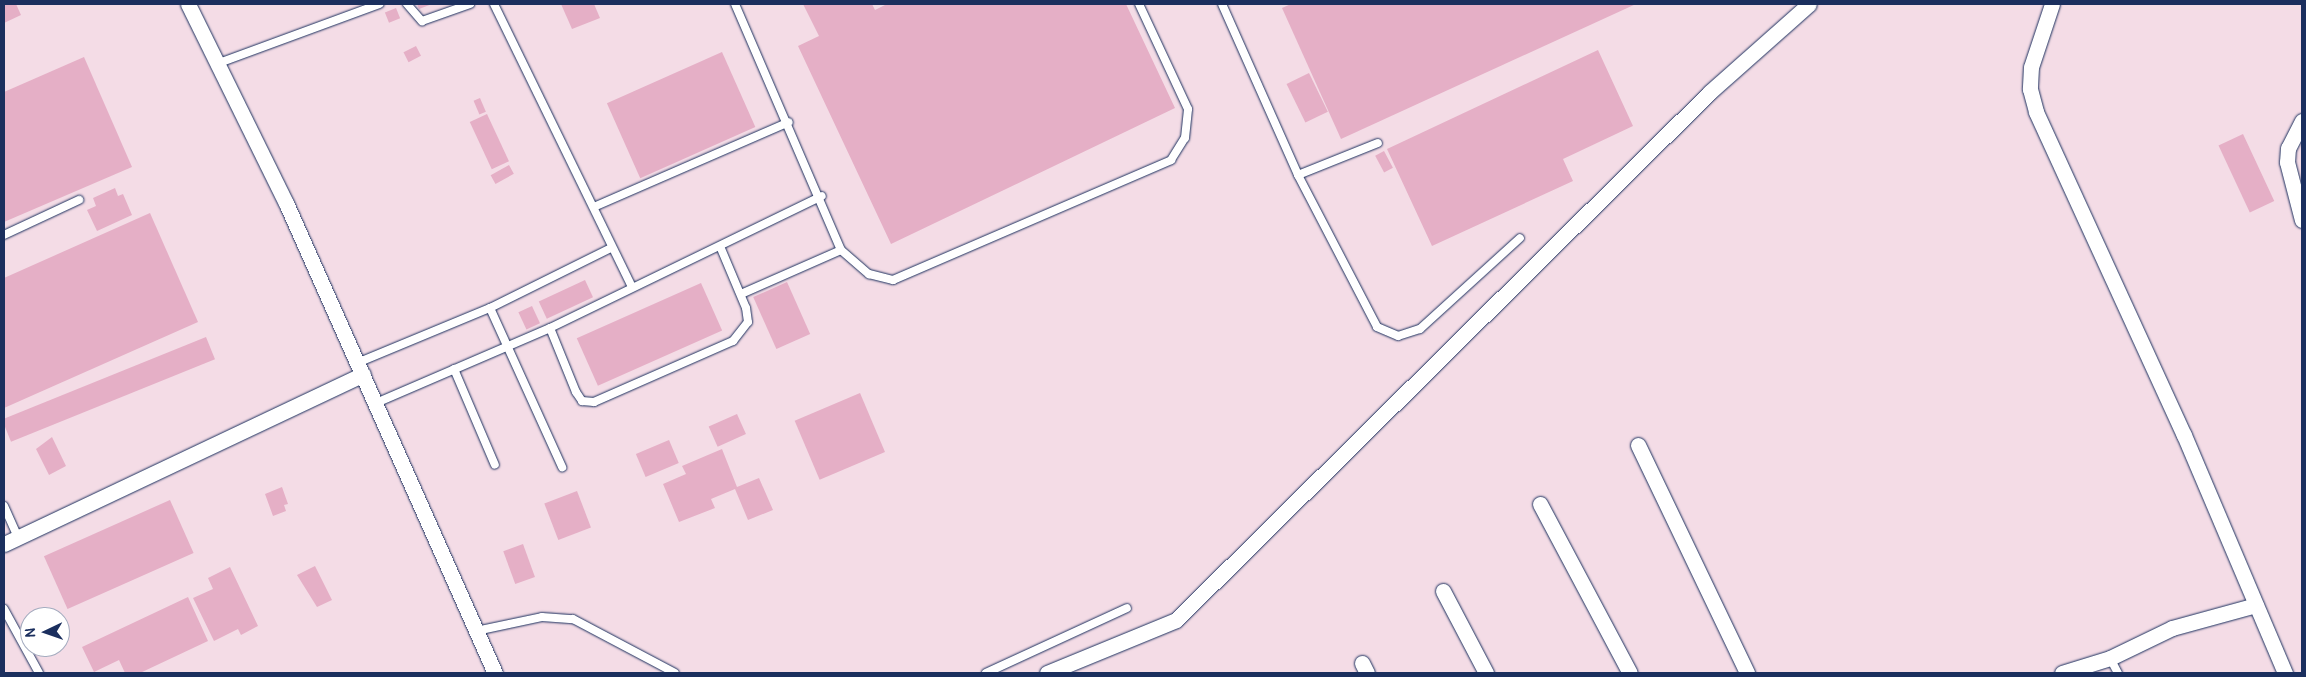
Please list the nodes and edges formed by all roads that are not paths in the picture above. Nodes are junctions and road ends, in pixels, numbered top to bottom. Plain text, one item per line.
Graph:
1 (188, 4) edge
2 (379, 4) edge
3 (407, 4) edge
4 (470, 4) edge
5 (494, 4) edge
6 (736, 4) edge
7 (1139, 4) edge
8 (1222, 4) edge
9 (1809, 4) edge
10 (2052, 4) edge
11 (219, 63) junction
12 (2302, 120) edge
13 (789, 122) junction
14 (1378, 143) dead end
15 (1298, 175) junction
16 (822, 196) junction
17 (79, 200) dead end
18 (596, 206) junction
19 (2302, 220) edge
20 (4, 235) edge
21 (1520, 238) dead end
22 (720, 246) junction
23 (611, 248) junction
24 (841, 250) junction
25 (632, 287) junction
26 (741, 294) junction
27 (490, 308) junction
28 (550, 328) junction
29 (506, 347) junction
30 (360, 369) junction
31 (454, 369) junction
32 (376, 403) junction
33 (1638, 446) dead end
34 (495, 465) dead end
35 (562, 468) dead end
36 (1540, 504) dead end
37 (4, 506) edge
38 (18, 538) junction
39 (4, 544) edge
40 (1443, 591) dead end
41 (2256, 605) junction
42 (1127, 608) dead end
43 (4, 609) edge
44 (476, 631) junction
45 (2110, 658) junction
46 (39, 673) edge
47 (495, 673) edge
48 (675, 673) edge
49 (986, 673) edge
50 (1047, 673) edge
51 (1486, 673) edge
52 (1630, 673) edge
53 (1747, 673) edge
54 (2062, 673) edge
55 (2118, 673) edge
56 (2285, 673) edge

1 - 11 street
2 - 11 lane
3 - 4 lane
5 - 18 lane
6 - 13 lane
7 - 24 lane
8 - 15 lane
9 - 50 street
10 - 41 street
11 - 30 street
12 - 19 street
13 - 16 lane
13 - 18 lane
14 - 15 lane
15 - 21 lane
16 - 22 lane
16 - 24 lane
17 - 20 lane
18 - 23 lane
22 - 25 lane
22 - 26 lane
23 - 25 lane
23 - 27 lane
24 - 26 lane
25 - 28 lane
26 - 28 lane
27 - 29 lane
27 - 30 lane
28 - 29 lane
29 - 31 lane
29 - 35 lane
30 - 32 street
30 - 38 street
31 - 32 lane
31 - 34 lane
32 - 44 street
33 - 53 street
36 - 52 street
37 - 38 lane
38 - 39 street
40 - 51 street
41 - 45 street
41 - 56 street
42 - 49 lane
43 - 46 lane
44 - 47 street
44 - 48 lane
45 - 54 street
45 - 55 lane

